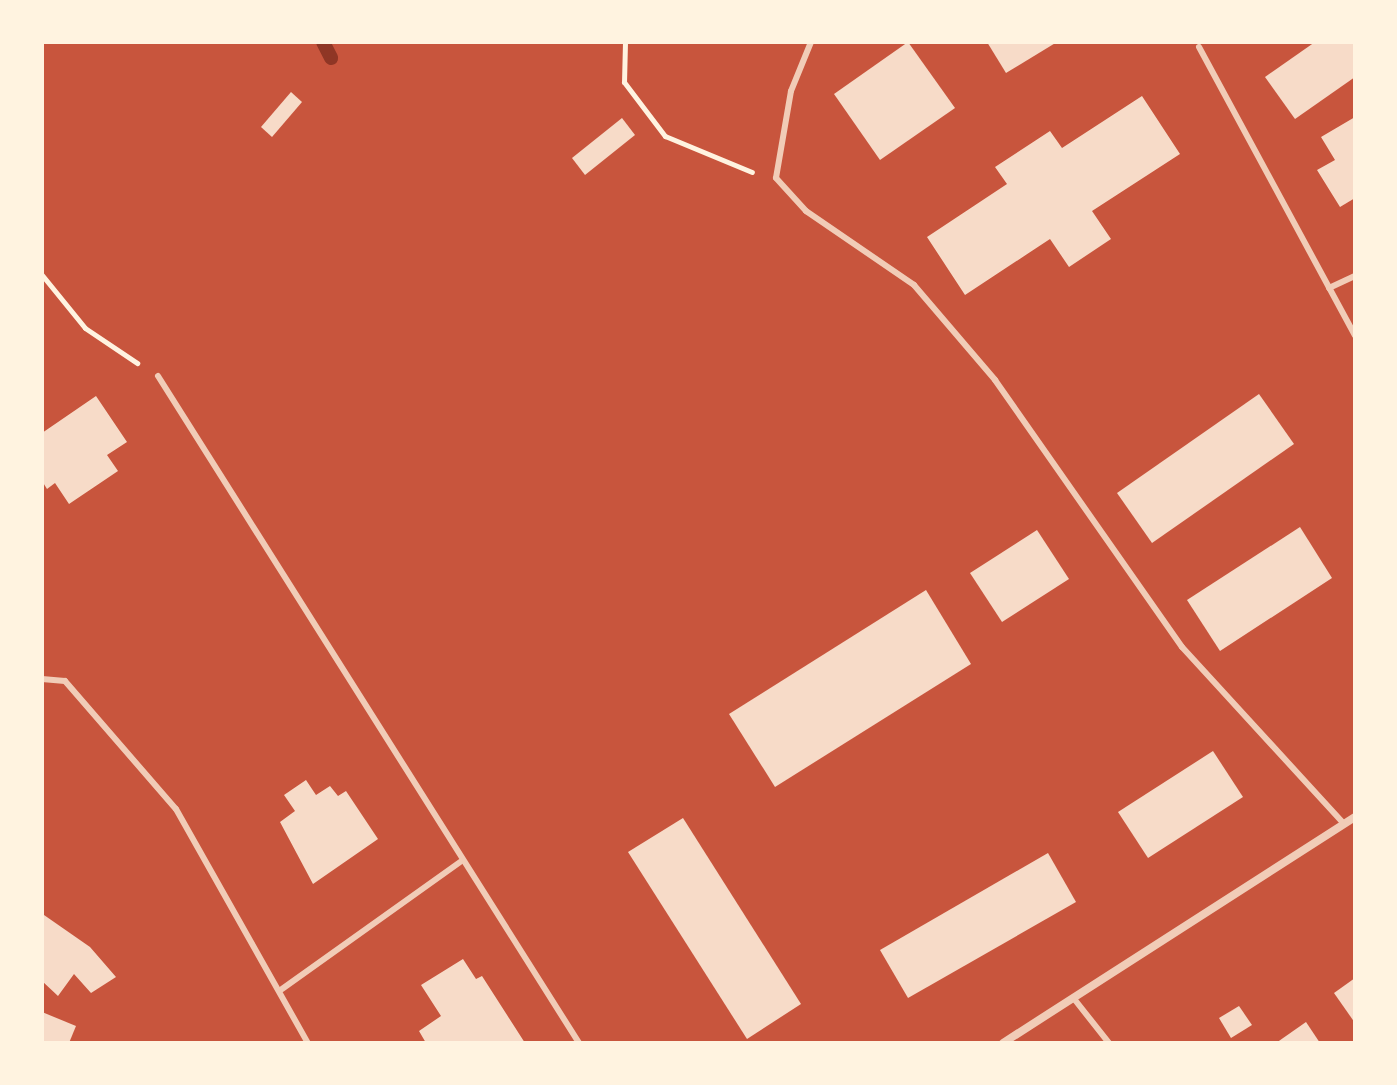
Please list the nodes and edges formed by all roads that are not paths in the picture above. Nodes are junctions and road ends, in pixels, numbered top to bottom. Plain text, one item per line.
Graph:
1 (811, 42) edge
2 (1199, 47) dead end
3 (1355, 276) edge
4 (1329, 288) junction
5 (1355, 335) edge
6 (158, 376) road end
7 (42, 679) edge
8 (1355, 817) edge
9 (1343, 823) junction
10 (460, 862) junction
11 (282, 989) junction
12 (1075, 1000) junction
13 (308, 1043) edge
14 (579, 1043) edge
15 (1003, 1043) edge
16 (1109, 1043) edge

1 - 9 lane
2 - 4 lane
3 - 4 lane
4 - 5 lane
6 - 10 lane
7 - 11 lane
8 - 9 street
9 - 12 street
10 - 11 lane
10 - 14 lane
11 - 13 lane
12 - 15 street
12 - 16 lane

